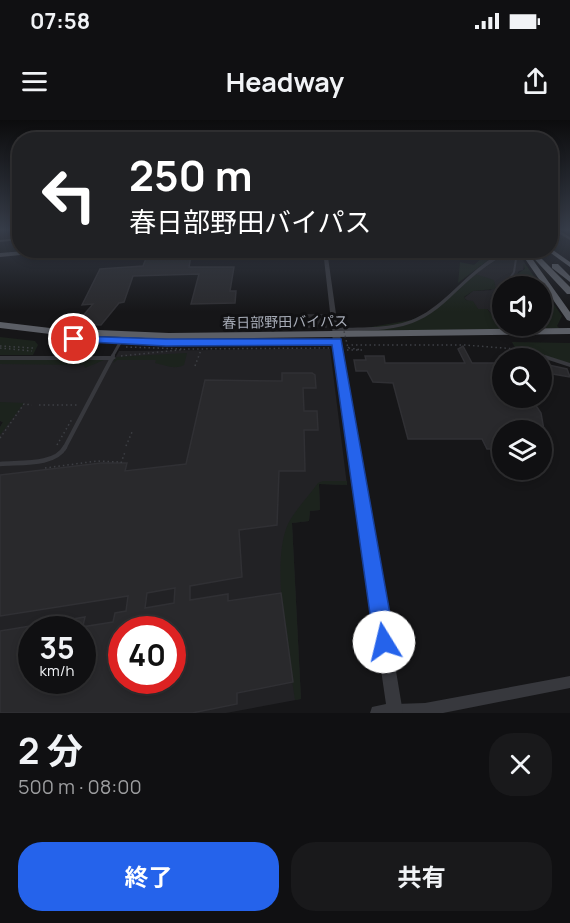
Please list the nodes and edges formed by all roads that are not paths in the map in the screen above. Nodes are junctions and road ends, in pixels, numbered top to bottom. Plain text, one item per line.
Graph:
1 (326, 258) edge
2 (496, 258) edge
3 (529, 258) edge
4 (532, 258) edge
5 (547, 258) edge
6 (516, 259) dead end
7 (511, 276) edge
8 (570, 280) edge
9 (570, 292) edge
10 (570, 318) edge
11 (0, 325) edge
12 (552, 330) edge
13 (492, 332) edge
14 (570, 332) edge
15 (0, 333) edge
16 (570, 338) edge
17 (341, 340) junction
18 (120, 344) junction
19 (113, 357) junction
20 (0, 358) edge
21 (552, 359) edge
22 (570, 365) edge
23 (0, 464) edge
24 (570, 682) edge
25 (395, 712) edge
26 (378, 713) edge

1 - 17 street
2 - 17 street
3 - 10 highway
4 - 9 highway
5 - 8 highway
6 - 7 lane
11 - 17 highway, 春日部野田バイパス
12 - 14 highway, 春日部野田バイパス
13 - 17 highway, 春日部野田バイパス
15 - 18 highway, 春日部野田バイパス
16 - 17 highway, 春日部野田バイパス
17 - 18 highway, 春日部野田バイパス
17 - 25 street
18 - 19 lane
19 - 20 street
19 - 23 lane
21 - 22 street
24 - 25 street
25 - 26 street

